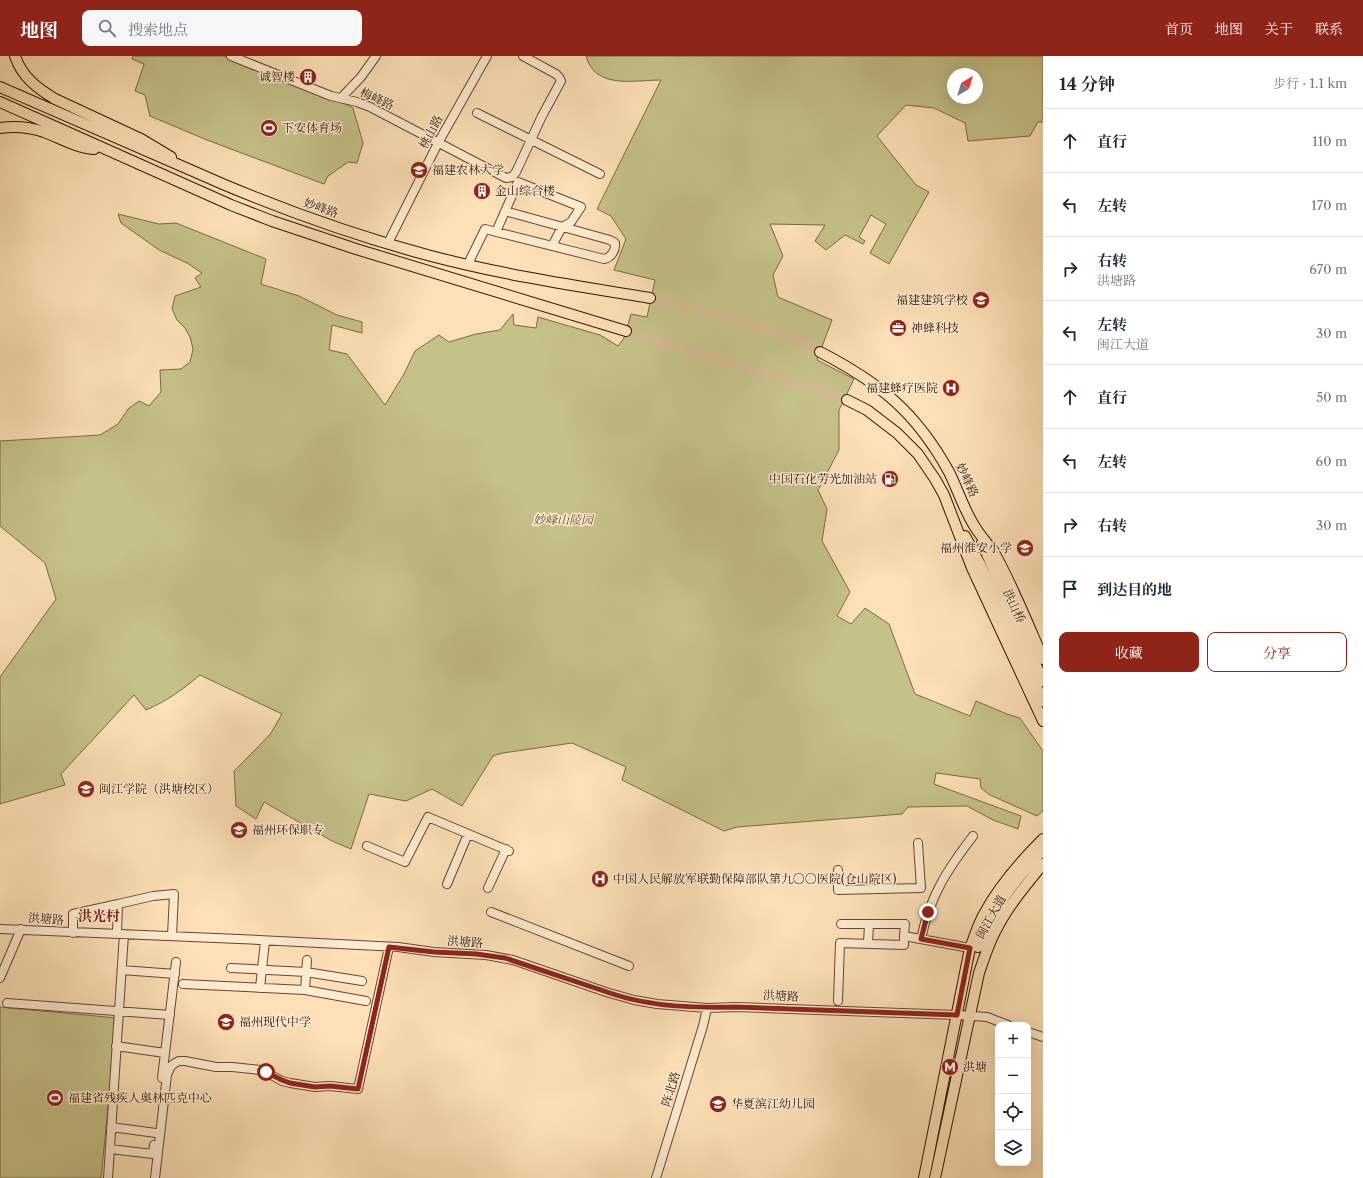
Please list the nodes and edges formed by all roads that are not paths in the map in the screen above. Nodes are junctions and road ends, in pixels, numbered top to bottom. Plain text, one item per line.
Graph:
1 (15, 56) edge
2 (231, 56) edge
3 (376, 56) edge
4 (487, 56) edge
5 (523, 56) edge
6 (0, 87) edge
7 (341, 98) junction
8 (0, 102) edge
9 (477, 113) dead end
10 (0, 128) edge
11 (531, 140) junction
12 (438, 143) junction
13 (105, 150) junction
14 (190, 171) junction
15 (600, 174) dead end
16 (505, 211) junction
17 (562, 227) junction
18 (496, 232) junction
19 (388, 243) junction
20 (552, 246) junction
21 (468, 264) junction
22 (650, 298) tunnel mouth
23 (626, 331) tunnel mouth
24 (820, 352) tunnel mouth
25 (847, 400) tunnel mouth
26 (944, 495) junction
27 (974, 527) junction
28 (985, 564) junction
29 (1043, 658) edge
30 (1043, 681) edge
31 (1043, 701) edge
32 (1043, 721) edge
33 (468, 834) junction
34 (973, 836) dead end
35 (1043, 839) edge
36 (918, 843) dead end
37 (368, 846) dead end
38 (1043, 850) edge
39 (1043, 855) edge
40 (1043, 864) edge
41 (838, 870) dead end
42 (447, 884) dead end
43 (488, 888) dead end
44 (118, 904) junction
45 (491, 912) dead end
46 (841, 924) dead end
47 (869, 924) junction
48 (0, 929) edge
49 (21, 929) junction
50 (73, 933) junction
51 (121, 934) junction
52 (172, 936) junction
53 (904, 936) junction
54 (921, 939) junction
55 (265, 941) junction
56 (868, 944) junction
57 (389, 947) junction
58 (970, 948) junction
59 (307, 960) dead end
60 (176, 962) dead end
61 (629, 966) dead end
62 (231, 968) dead end
63 (122, 970) junction
64 (262, 970) junction
65 (306, 972) junction
66 (979, 973) junction
67 (175, 974) junction
68 (0, 978) edge
69 (362, 981) dead end
70 (183, 984) dead end
71 (962, 986) junction
72 (260, 988) junction
73 (305, 990) junction
74 (366, 1001) dead end
75 (838, 1001) dead end
76 (7, 1003) dead end
77 (707, 1008) junction
78 (119, 1011) junction
79 (170, 1015) junction
80 (957, 1015) junction
81 (970, 1016) junction
82 (1000, 1022) edge
83 (1031, 1033) edge
84 (1043, 1037) edge
85 (116, 1046) junction
86 (165, 1053) junction
87 (111, 1127) junction
88 (156, 1133) junction
89 (110, 1149) junction
90 (108, 1178) edge
91 (155, 1178) edge
92 (656, 1178) edge
93 (924, 1178) edge
94 (935, 1178) edge

1 - 14 main road
2 - 7 street, 梅峰路
3 - 7 street
4 - 12 street, 桃山路
5 - 11 street
6 - 14 main road, 妙峰路
7 - 12 street, 梅峰路
8 - 13 main road
9 - 11 street
10 - 13 main road
11 - 12 street, 梅峰路
11 - 15 street
12 - 19 street, 桃山路
13 - 23 main road
14 - 19 main road, 妙峰路
16 - 17 street
16 - 17 street
16 - 18 street
17 - 20 street
17 - 20 street
18 - 20 street
18 - 21 street
19 - 21 main road, 妙峰路
21 - 22 main road, 妙峰路
24 - 27 main road, 妙峰路
25 - 26 main road
26 - 28 main road
26 - 32 main road
27 - 28 main road
27 - 29 main road, 妙峰路
28 - 30 main road
28 - 31 main road, 洪山桥
33 - 37 street
33 - 42 street
33 - 43 street
34 - 54 street
35 - 58 main road
36 - 41 street
38 - 71 main road
39 - 66 main road
40 - 66 main road, 闽江大道
44 - 50 street
44 - 51 street
44 - 52 street
45 - 61 street
46 - 47 street
47 - 53 street
47 - 56 street
48 - 49 street, 洪塘路
49 - 50 street, 洪塘路
49 - 68 street
50 - 51 street, 洪塘路
51 - 52 street, 洪塘路
51 - 63 street
52 - 55 street, 洪塘路
53 - 54 street
53 - 56 street
54 - 58 street
55 - 57 street, 洪塘路
55 - 64 street
56 - 75 street
57 - 77 street, 洪塘路
57 - 91 street
58 - 71 main road
59 - 65 street
60 - 67 street
62 - 64 street
63 - 67 street
63 - 78 street
64 - 65 street
64 - 72 street
65 - 69 street
65 - 73 street
66 - 81 main road, 闽江大道
67 - 79 street
70 - 72 street
71 - 80 main road
72 - 73 street
73 - 74 street
76 - 78 street
77 - 80 street, 洪塘路
77 - 92 street, 阵北路
78 - 79 street
78 - 85 street
79 - 86 street
80 - 81 street, 洪塘路
80 - 93 main road
81 - 82 street, 洪塘路
81 - 94 main road, 闽江大道
83 - 84 street
85 - 86 street
85 - 87 street
86 - 88 street
87 - 88 street
87 - 89 street
88 - 89 street
89 - 90 street

